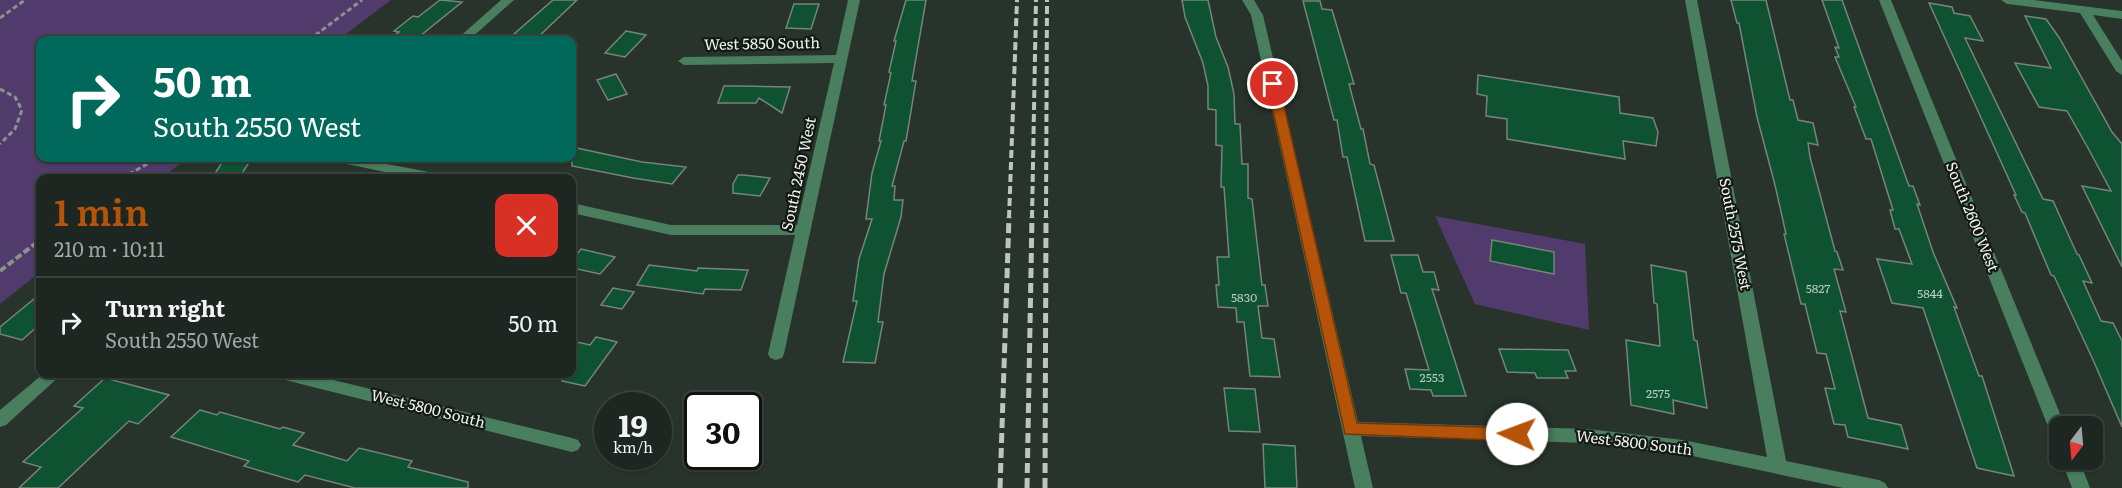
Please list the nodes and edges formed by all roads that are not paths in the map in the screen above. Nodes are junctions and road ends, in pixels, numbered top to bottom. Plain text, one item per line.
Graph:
1 (508, 0) edge
2 (854, 0) edge
3 (1248, 0) edge
4 (1691, 0) edge
5 (1885, 0) edge
6 (2007, 0) edge
7 (2084, 10) junction
8 (2122, 15) edge
9 (467, 36) edge
10 (841, 59) junction
11 (684, 61) dead end
12 (2122, 71) edge
13 (356, 162) edge
14 (415, 174) edge
15 (576, 209) edge
16 (803, 230) junction
17 (776, 354) dead end
18 (49, 378) edge
19 (301, 378) edge
20 (2053, 416) edge
21 (0, 420) edge
22 (1350, 429) junction
23 (572, 445) dead end
24 (1778, 467) junction
25 (2074, 470) edge
26 (1364, 488) edge
27 (1879, 488) edge
28 (2081, 488) edge

1 - 9 street
2 - 10 street, South 2450 West
3 - 22 street
4 - 24 street, South 2575 West
5 - 20 street, South 2600 West
6 - 7 street
7 - 8 street
7 - 12 street
10 - 11 street, West 5850 South
10 - 16 street, South 2450 West
13 - 14 street
15 - 16 street
16 - 17 street, South 2450 West
18 - 21 street
19 - 23 street, West 5800 South
22 - 24 street, West 5800 South
22 - 26 street
24 - 27 street, West 5800 South
25 - 28 street

